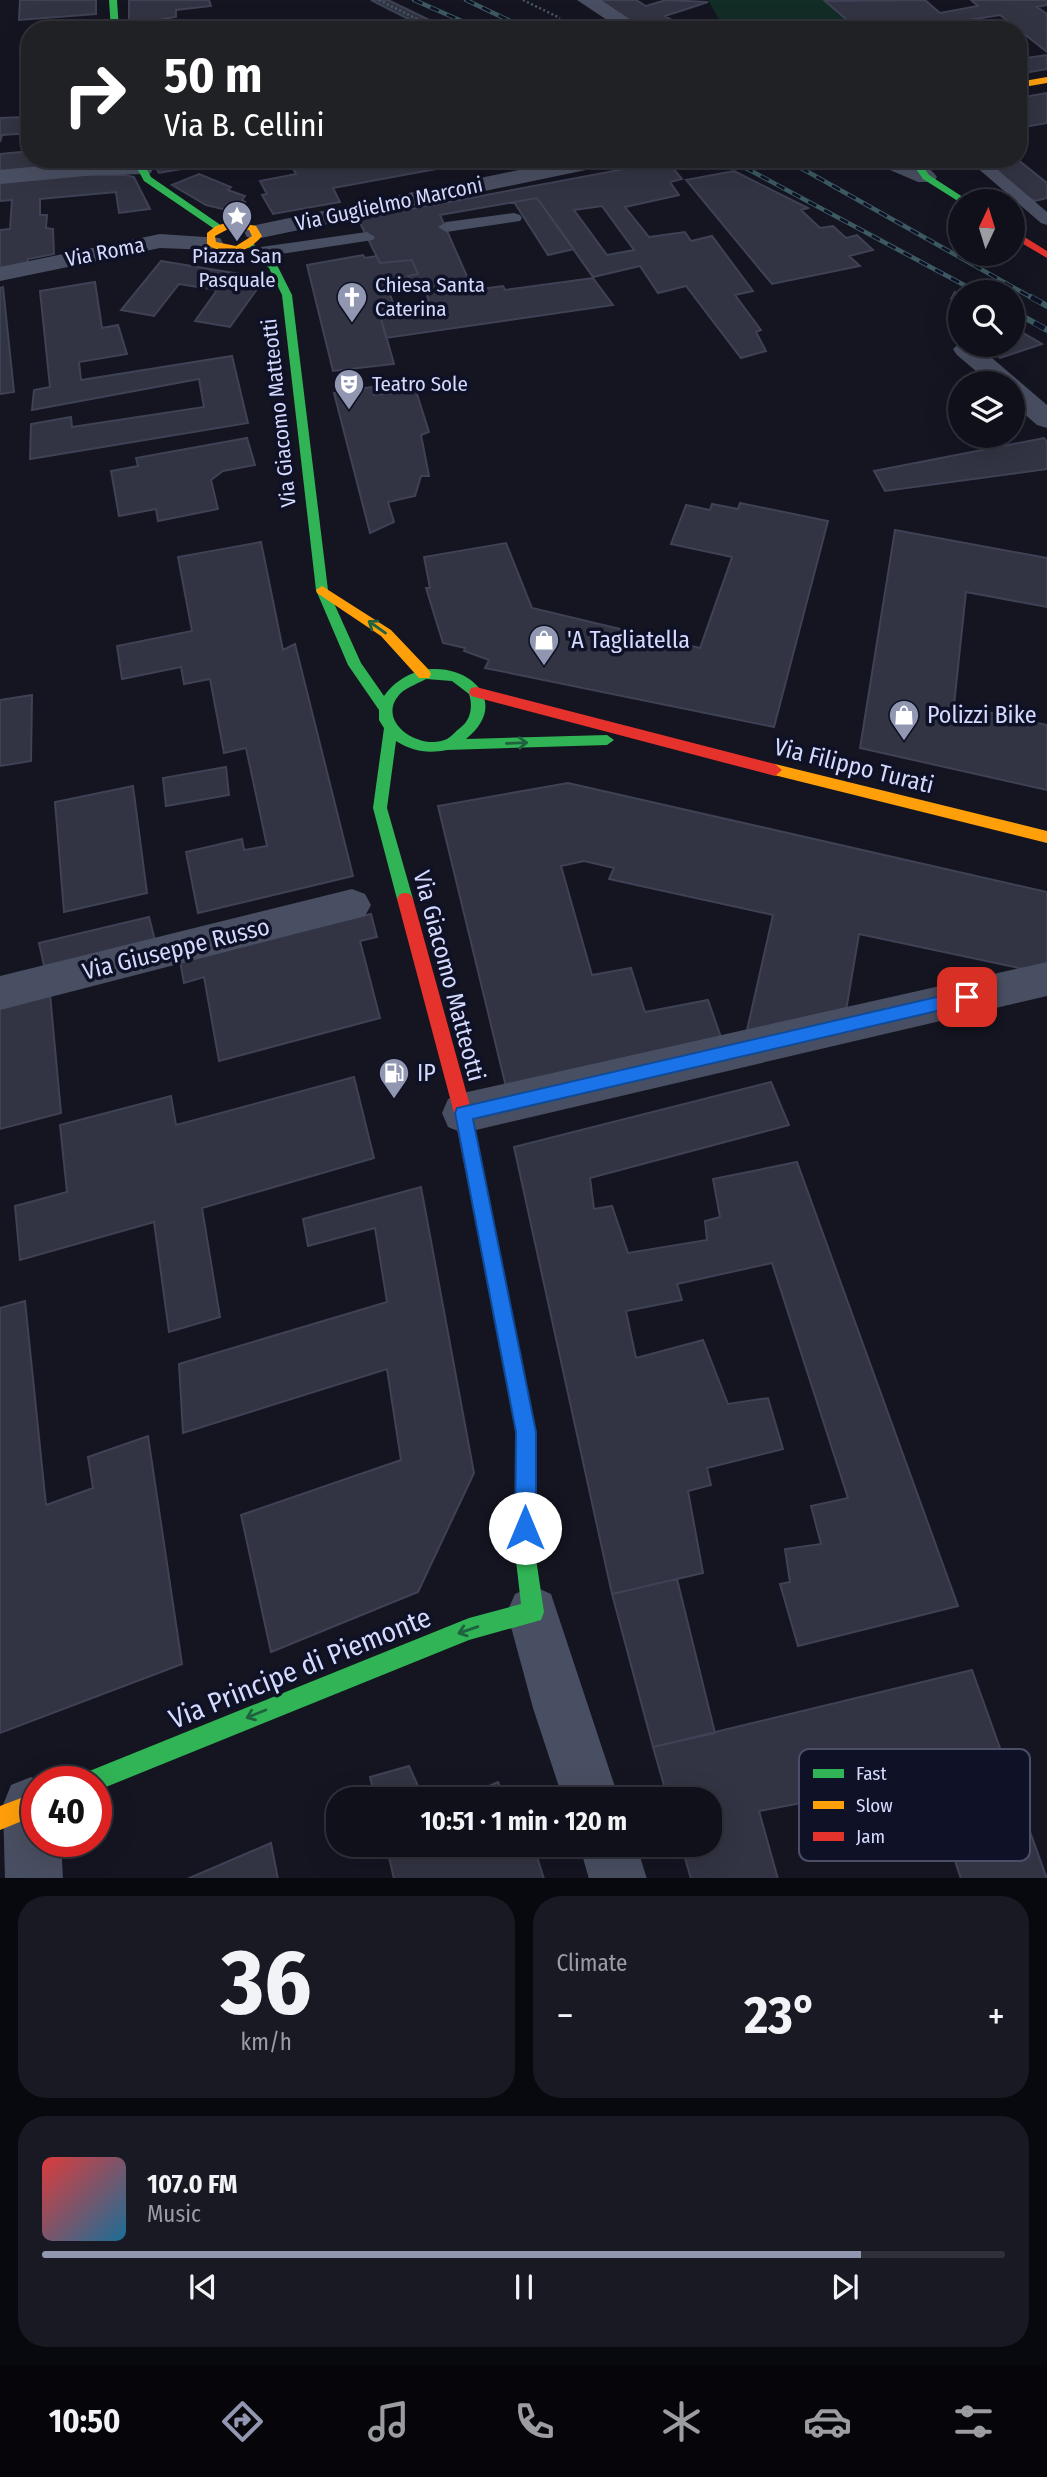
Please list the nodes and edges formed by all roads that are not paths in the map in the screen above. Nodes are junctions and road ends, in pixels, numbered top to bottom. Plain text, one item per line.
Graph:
1 (113, 0) edge
2 (587, 0) edge
3 (114, 21) edge
4 (621, 21) edge
5 (1047, 80) edge
6 (1027, 83) edge
7 (95, 168) edge
8 (141, 168) edge
9 (568, 168) edge
10 (920, 168) edge
11 (986, 168) edge
12 (0, 177) edge
13 (948, 189) edge
14 (514, 218) dead end
15 (1047, 220) edge
16 (446, 228) dead end
17 (215, 235) junction
18 (367, 237) dead end
19 (1026, 241) edge
20 (256, 243) junction
21 (1047, 255) edge
22 (0, 274) edge
23 (975, 357) edge
24 (992, 371) edge
25 (1025, 400) edge
26 (1047, 419) edge
27 (322, 590) junction
28 (424, 674) junction
29 (476, 692) junction
30 (384, 706) junction
31 (390, 730) junction
32 (651, 739) junction
33 (449, 744) junction
34 (432, 747) junction
35 (380, 808) junction
36 (1047, 837) edge
37 (352, 905) dead end
38 (1047, 979) edge
39 (0, 993) edge
40 (463, 1113) junction
41 (533, 1612) junction
42 (112, 1773) edge
43 (587, 1787) edge
44 (31, 1857) edge
45 (611, 1857) edge
46 (34, 1878) edge
47 (618, 1878) edge

1 - 3 street
2 - 4 street
5 - 6 street
7 - 12 street
8 - 17 street
9 - 20 street, Via Guglielmo Marconi
10 - 13 street
11 - 15 lane
14 - 16 lane
17 - 20 street
17 - 20 street
17 - 22 street, Via Roma
18 - 20 lane
19 - 21 street
20 - 27 street, Via Giacomo Matteotti
23 - 24 street
25 - 26 street
28 -> 27 street
27 - 30 street, Via Giacomo Matteotti
28 - 29 street
28 - 30 street
29 - 32 street, Via Filippo Turati
29 - 33 street
30 - 31 street
31 - 34 street
31 - 35 street, Via Giacomo Matteotti
33 -> 32 street, Via Filippo Turati
32 - 36 street, Via Filippo Turati
33 - 34 street
34 - 35 street
35 - 40 street, Via Giacomo Matteotti
37 - 39 street, Via Giuseppe Russo
38 - 40 street
40 - 41 street, Via Giacomo Matteotti
41 -> 42 street, Via Principe di Piemonte
41 - 43 street
44 - 46 street
45 - 47 street

